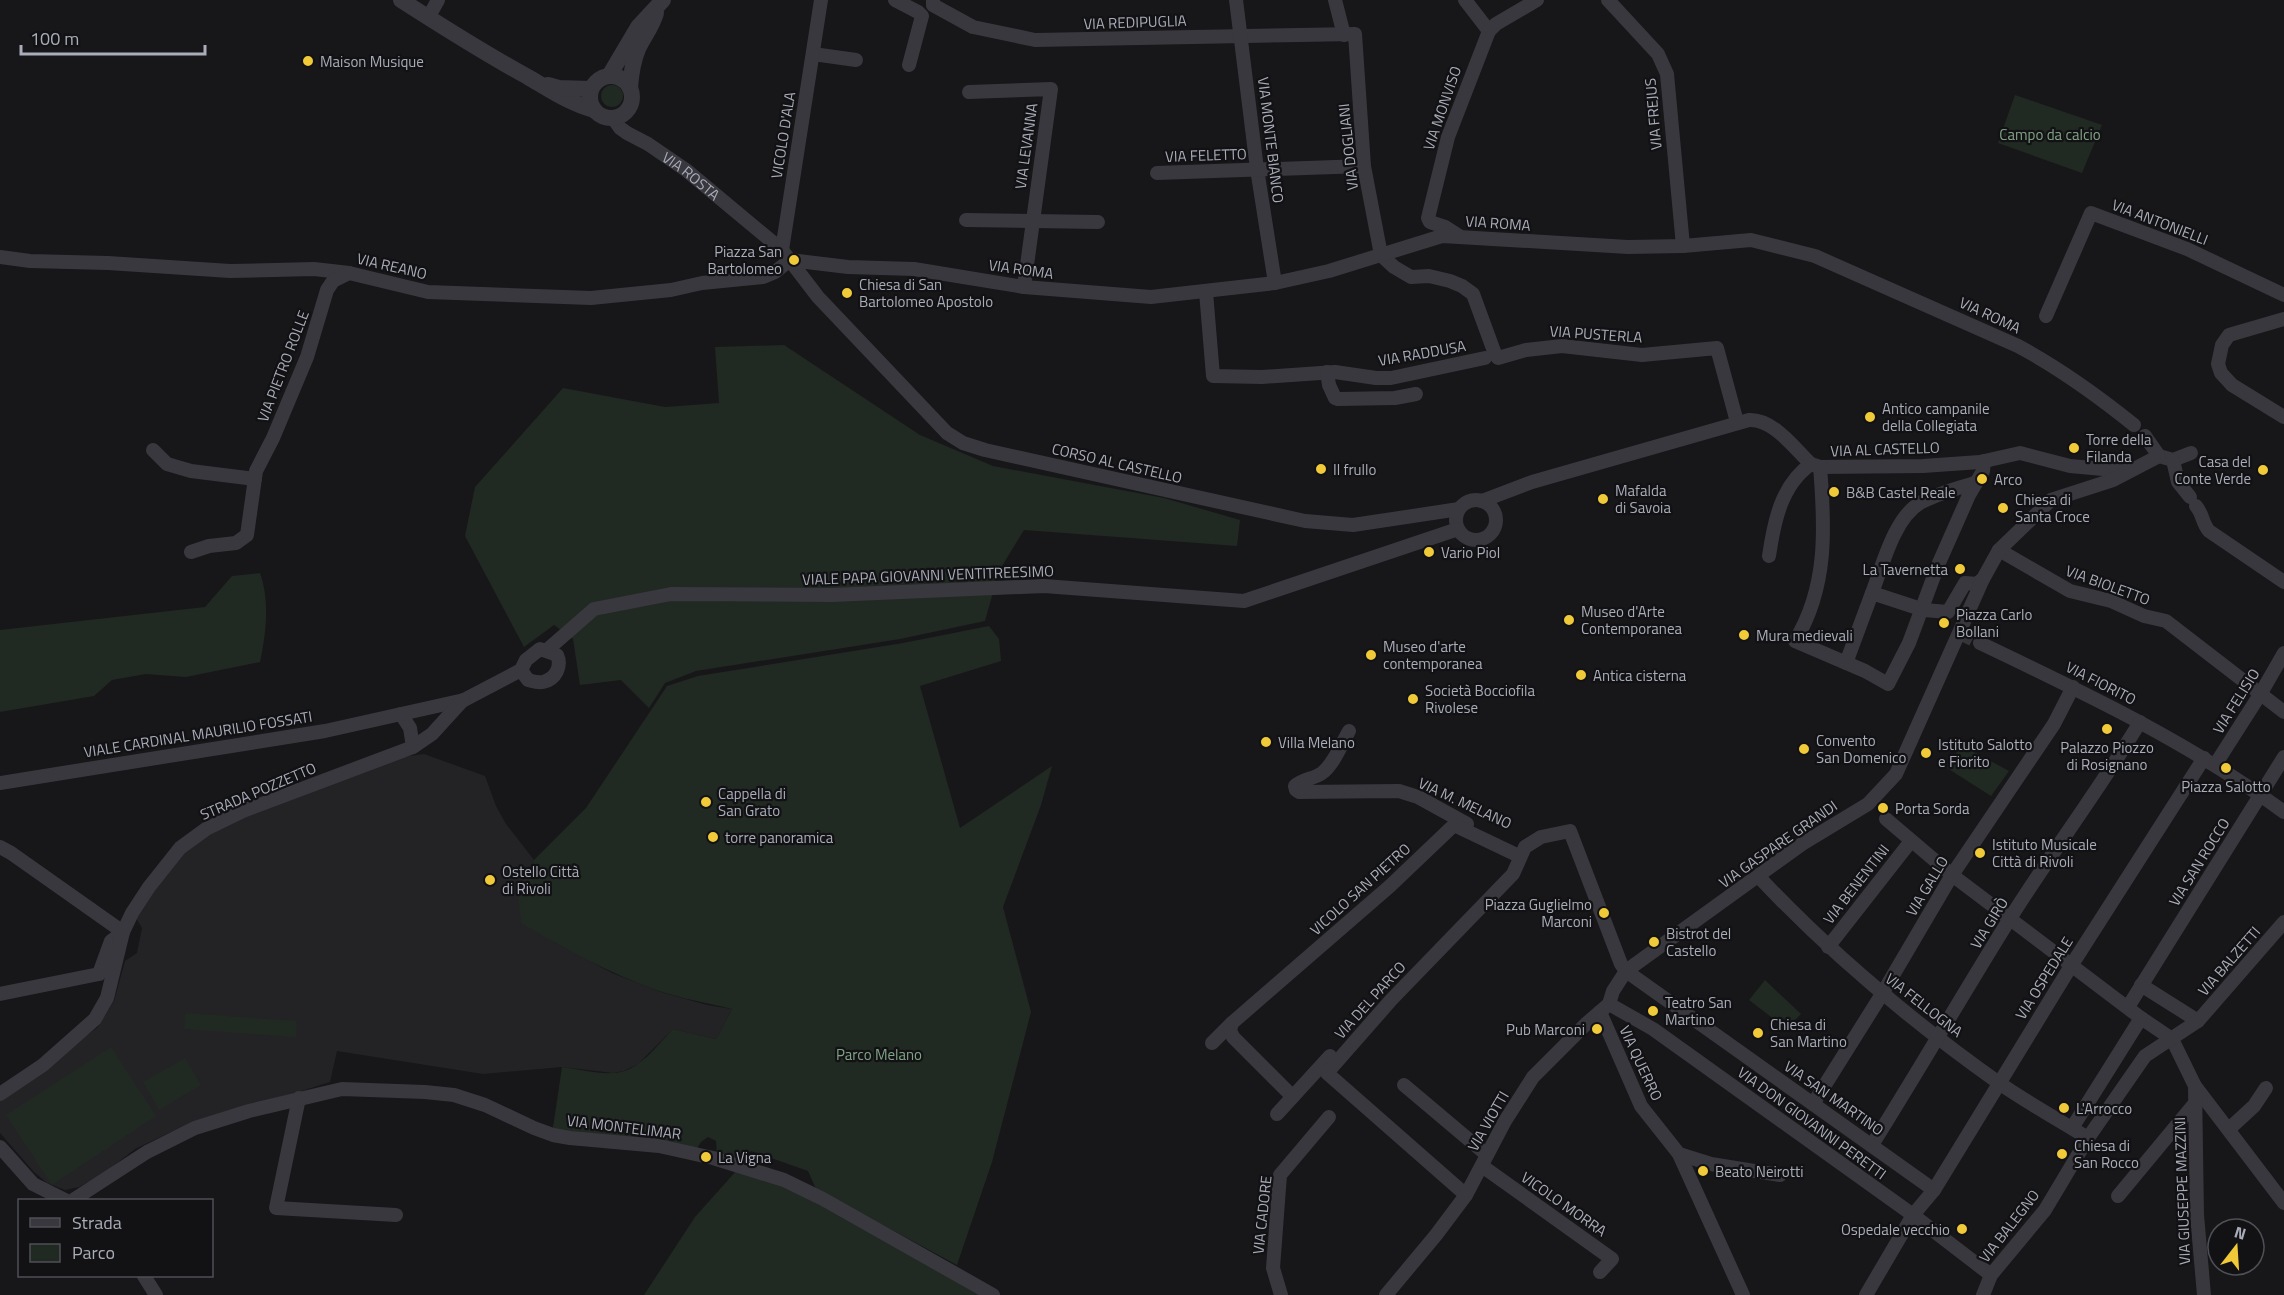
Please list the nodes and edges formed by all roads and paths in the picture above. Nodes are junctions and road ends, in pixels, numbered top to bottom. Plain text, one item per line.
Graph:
1 (401, 0) edge
2 (438, 0) edge
3 (821, 0) edge
4 (895, 0) edge
5 (1236, 0) edge
6 (1335, 0) edge
7 (1465, 0) edge
8 (1537, 0) edge
9 (1608, 0) edge
10 (933, 2) edge
11 (658, 3) edge
12 (428, 18) junction
13 (1488, 31) junction
14 (1350, 34) junction
15 (1241, 37) junction
16 (813, 54) junction
17 (856, 60) dead end
18 (909, 65) dead end
19 (609, 76) junction
20 (534, 81) junction
21 (630, 88) junction
22 (591, 89) junction
23 (969, 92) dead end
24 (594, 110) junction
25 (613, 118) junction
26 (1364, 166) junction
27 (1257, 170) junction
28 (1157, 173) dead end
29 (966, 220) dead end
30 (1032, 221) junction
31 (1098, 222) dead end
32 (1458, 237) junction
33 (1683, 246) junction
34 (786, 255) junction
35 (1381, 255) junction
36 (0, 257) edge
37 (349, 273) junction
38 (1275, 283) junction
39 (1024, 287) junction
40 (1206, 292) junction
41 (2284, 296) edge
42 (2046, 316) dead end
43 (2284, 319) edge
44 (1485, 358) dead end
45 (1328, 372) junction
46 (1416, 394) dead end
47 (2284, 417) edge
48 (1737, 422) junction
49 (2134, 425) dead end
50 (2145, 435) dead end
51 (153, 450) dead end
52 (2191, 453) dead end
53 (2159, 456) junction
54 (2173, 460) junction
55 (1984, 461) junction
56 (1816, 466) junction
57 (2136, 468) junction
58 (255, 478) junction
59 (1977, 482) junction
60 (1482, 501) junction
61 (1459, 509) junction
62 (1458, 529) junction
63 (1999, 550) junction
64 (191, 552) dead end
65 (1769, 556) dead end
66 (1983, 578) junction
67 (2284, 582) edge
68 (1872, 593) junction
69 (1920, 609) junction
70 (1980, 643) tunnel mouth
71 (547, 650) junction
72 (2284, 654) edge
73 (1846, 663) junction
74 (521, 670) junction
75 (2073, 687) junction
76 (2261, 693) junction
77 (464, 700) junction
78 (2284, 712) edge
79 (401, 714) junction
80 (2140, 722) junction
81 (1349, 731) dead end
82 (413, 747) junction
83 (2284, 757) edge
84 (2209, 762) junction
85 (0, 783) edge
86 (2260, 795) junction
87 (2284, 812) edge
88 (1886, 819) dead end
89 (1911, 840) junction
90 (0, 847) edge
91 (1522, 852) junction
92 (1952, 875) junction
93 (1758, 876) junction
94 (2010, 918) junction
95 (2284, 922) edge
96 (123, 932) junction
97 (1828, 947) junction
98 (2071, 966) junction
99 (1626, 971) junction
100 (2141, 985) junction
101 (0, 994) edge
102 (1882, 994) junction
103 (1391, 1000) junction
104 (2128, 1006) junction
105 (1604, 1008) junction
106 (2141, 1018) junction
107 (2198, 1021) junction
108 (1232, 1023) junction
109 (1939, 1038) junction
110 (2172, 1038) junction
111 (1212, 1044) dead end
112 (2000, 1083) junction
113 (1404, 1085) dead end
114 (2195, 1086) junction
115 (2266, 1088) dead end
116 (0, 1094) edge
117 (1292, 1096) junction
118 (299, 1098) junction
119 (2196, 1101) junction
120 (1813, 1104) junction
121 (1277, 1114) dead end
122 (1329, 1117) dead end
123 (2072, 1128) junction
124 (2229, 1129) junction
125 (2088, 1138) junction
126 (1872, 1145) junction
127 (0, 1148) edge
128 (1679, 1154) junction
129 (1484, 1161) junction
130 (1780, 1175) dead end
131 (1934, 1190) junction
132 (1466, 1195) junction
133 (2118, 1196) dead end
134 (63, 1199) edge
135 (75, 1199) edge
136 (2284, 1203) edge
137 (396, 1215) dead end
138 (1913, 1215) junction
139 (1995, 1270) junction
140 (1600, 1272) dead end
141 (145, 1277) edge
142 (156, 1295) edge
143 (993, 1295) edge
144 (1281, 1295) edge
145 (1386, 1295) edge
146 (1743, 1295) edge
147 (1866, 1295) edge
148 (1984, 1295) edge
149 (2204, 1295) edge

1 - 12 street
2 - 12 street
3 - 16 street, VICOLO D'ALA
4 - 18 street
5 - 15 street, VIA MONTE BIANCO
6 - 14 street
7 - 13 street
8 - 13 street
9 - 33 street, VIA FREJUS
10 - 15 street, VIA REDIPUGLIA
11 - 19 street
11 - 21 street
12 - 20 street
13 - 32 street, VIA MONVISO
14 - 15 street, VIA REDIPUGLIA
14 - 26 street, VIA DOGLIANI
15 - 27 street, VIA MONTE BIANCO
16 - 17 street
16 - 34 street, VICOLO D'ALA
19 - 21 street
19 - 22 street
20 - 22 street
20 - 24 street
21 - 25 street
22 - 24 street
23 - 30 street, VIA LEVANNA
24 - 25 street
25 - 34 street, VIA ROSTA
26 - 27 street, VIA FELETTO
26 - 35 street, VIA DOGLIANI
27 - 28 street, VIA FELETTO
27 - 38 street, VIA MONTE BIANCO
29 - 30 street
30 - 31 street
30 - 39 street, VIA LEVANNA
32 - 33 street, VIA ROMA
32 - 35 street, VIA ROMA
33 - 49 street, VIA ROMA
34 - 37 street, VIA REANO
34 - 39 street, VIA ROMA
34 - 61 street, CORSO AL CASTELLO
35 - 38 street, VIA ROMA
35 - 48 street, VIA PUSTERLA
36 - 37 street, VIA REANO
37 - 58 street, VIA PIETRO ROLLE
38 - 40 street, VIA ROMA
39 - 40 street, VIA ROMA
40 - 45 street, VIA RADDUSA
41 - 42 street, VIA ANTONIELLI
43 - 47 street
44 - 45 street, VIA RADDUSA
45 - 46 street
48 - 56 street, VIA AL CASTELLO
48 - 60 street, VIA AL CASTELLO
50 - 53 street
51 - 58 street
52 - 54 street
53 - 54 street
53 - 57 street
54 - 67 street
55 - 56 street, VIA AL CASTELLO
55 - 57 street, VIA AL CASTELLO
55 - 59 street
56 - 65 street
56 - 73 street
57 - 63 street
58 - 64 street, VIA PIETRO ROLLE
59 - 68 street
59 - 69 street
60 - 61 street
60 - 62 street
61 - 62 street
62 - 71 street, VIALE PAPA GIOVANNI VENTITREESIMO
63 - 66 street
63 - 76 street, VIA BIOLETTO
66 - 69 street
66 - 93 street, VIA GASPARE GRANDI
68 - 69 street
68 - 73 street
69 - 73 street
70 - 75 street, VIA FIORITO
71 - 74 street, VIALE PAPA GIOVANNI VENTITREESIMO
71 - 74 street
72 - 76 street, VIA FELISIO
74 - 77 street, VIALE PAPA GIOVANNI VENTITREESIMO
75 - 80 street, VIA FIORITO
75 - 92 street, VIA GALLO
76 - 78 street, VIA BIOLETTO
76 - 84 street, VIA FELISIO
77 - 79 street, VIALE PAPA GIOVANNI VENTITREESIMO
77 - 82 street, VIALE PAPA GIOVANNI VENTITREESIMO
79 - 82 street
79 - 85 street, VIALE CARDINAL MAURILIO FOSSATI
80 - 84 street, VIA FIORITO
80 - 94 street, VIA GIRÒ
81 - 91 street, VIA M. MELANO
82 - 96 street, STRADA POZZETTO
83 - 86 street, VIA SAN ROCCO
84 - 86 street
84 - 98 street, VIA OSPEDALE
86 - 87 street
86 - 100 street, VIA SAN ROCCO
88 - 89 street
89 - 92 street
89 - 97 street, VIA BENENTINI
90 - 96 street
91 - 99 street
91 - 103 street, VIA DEL PARCO
91 - 108 street, VICOLO SAN PIETRO
92 - 94 street
92 - 102 street, VIA GALLO
93 - 97 street, VIA FELLOGNA
93 - 99 street, VIA GASPARE GRANDI
94 - 98 street
94 - 109 street, VIA GIRÒ
95 - 107 street, VIA BALZETTI
96 - 101 street, STRADA POZZETTO
96 - 116 street, STRADA POZZETTO
97 - 102 street, VIA FELLOGNA
98 - 104 street
98 - 112 street, VIA OSPEDALE
99 - 105 street, VIA VIOTTI
99 - 120 street, VIA SAN MARTINO
100 - 104 street, VIA SAN ROCCO
100 - 107 street
102 - 109 street, VIA FELLOGNA
102 - 120 street, VIA GALLO
103 - 117 street
103 - 132 street, VIA DEL PARCO
104 - 106 street
105 - 128 street, VIA QUERRO
105 - 129 street, VIA VIOTTI
105 - 138 street, VIA DON GIOVANNI PERETTI
106 - 110 street
106 - 123 street
107 - 110 street, VIA BALZETTI
108 - 111 street, VICOLO SAN PIETRO
108 - 117 street
109 - 112 street, VIA FELLOGNA
109 - 126 street, VIA GIRÒ
110 - 114 street
110 - 125 street, VIA BALEGNO
112 - 123 street, VIA FELLOGNA
112 - 131 street, VIA OSPEDALE
113 - 129 street
114 - 119 street, VIA GIUSEPPE MAZZINI
114 - 124 street
115 - 124 street
117 - 121 street
118 - 135 street, VIA MONTELIMAR
118 - 137 street
118 - 143 street, VIA MONTELIMAR
119 - 133 street
119 - 149 street, VIA GIUSEPPE MAZZINI
120 - 126 street, VIA SAN MARTINO
122 - 144 street, VIA CADORE
123 - 125 street, VIA FELLOGNA
124 - 136 street
125 - 139 street, VIA BALEGNO
126 - 131 street, VIA SAN MARTINO
127 - 134 street
128 - 130 street
128 - 146 street, VIA QUERRO
129 - 132 street, VIA VIOTTI
129 - 140 street, VICOLO MORRA
131 - 138 street, VIA OSPEDALE
132 - 145 street, VIA VIOTTI
138 - 139 street, VIA DON GIOVANNI PERETTI
138 - 147 street, VIA OSPEDALE
139 - 148 street, VIA BALEGNO
141 - 142 street

